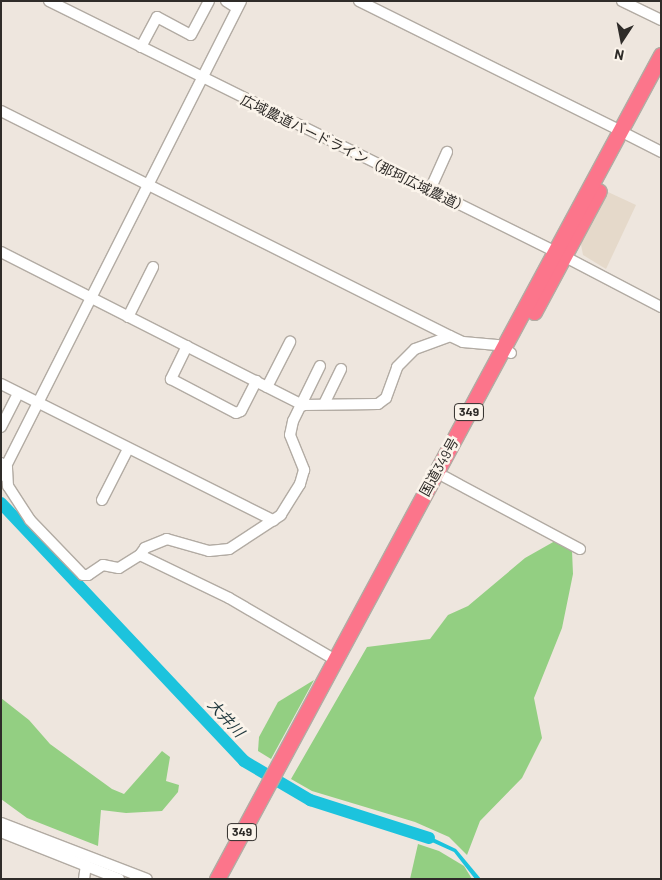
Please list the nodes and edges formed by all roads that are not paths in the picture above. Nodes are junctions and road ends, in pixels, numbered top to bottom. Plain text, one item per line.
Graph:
1 (49, 1) edge
2 (209, 1) edge
3 (226, 1) edge
4 (359, 1) edge
5 (622, 1) edge
6 (239, 4) edge
7 (661, 20) edge
8 (141, 47) junction
9 (661, 55) edge
10 (661, 74) edge
11 (202, 78) junction
12 (1, 111) edge
13 (625, 133) junction
14 (448, 152) dead end
15 (661, 152) edge
16 (151, 184) junction
17 (429, 192) junction
18 (1, 252) edge
19 (560, 253) junction
20 (153, 267) dead end
21 (93, 299) junction
22 (661, 307) edge
23 (128, 316) junction
24 (450, 336) junction
25 (290, 342) dead end
26 (188, 346) junction
27 (507, 351) junction
28 (320, 366) dead end
29 (341, 368) dead end
30 (256, 381) junction
31 (1, 384) edge
32 (268, 387) junction
33 (18, 393) junction
34 (40, 404) junction
35 (324, 404) junction
36 (303, 405) junction
37 (1, 427) edge
38 (128, 449) junction
39 (3, 469) edge
40 (444, 477) junction
41 (102, 500) dead end
42 (274, 521) junction
43 (580, 549) dead end
44 (140, 555) junction
45 (334, 659) junction
46 (281, 771) junction
47 (271, 788) junction
48 (1, 823) edge
49 (1, 832) edge
50 (86, 865) junction
51 (84, 879) edge
52 (119, 879) edge
53 (147, 879) edge
54 (217, 879) edge
55 (228, 879) edge

1 - 8 street, 広域農道バードライン（那珂広域農道）
2 - 8 street
3 - 6 street
4 - 13 street
5 - 7 street
6 - 11 street
8 - 11 street, 広域農道バードライン（那珂広域農道）
9 - 13 highway, 国道349号 / 349
10 - 13 highway, 国道349号 / 349
11 - 16 street
11 - 17 street, 広域農道バードライン（那珂広域農道）
12 - 16 street
13 - 15 street
13 - 19 highway, 国道349号 / 349
14 - 17 street
16 - 21 street
16 - 24 street
17 - 19 street, 広域農道バードライン（那珂広域農道）
18 - 21 street
19 - 22 street, 広域農道バードライン（那珂広域農道）
19 - 27 highway, 国道349号 / 349
20 - 23 street
21 - 23 street
21 - 34 street
23 - 26 street
24 - 27 street
24 - 35 street
25 - 32 street
26 - 30 street
26 - 30 street
27 - 40 highway, 国道349号 / 349
27 - 45 highway, 国道349号 / 349
28 - 36 street
29 - 35 street
30 - 32 street
31 - 33 street
32 - 36 street
33 - 34 street
33 - 37 street
34 - 38 street
34 - 39 street
35 - 36 street
36 - 42 street
38 - 41 street
38 - 42 street
39 - 44 street
40 - 43 street
40 - 46 highway, 国道349号 / 349
42 - 44 street
44 - 45 street
45 - 46 highway, 国道349号 / 349
46 - 47 highway, 国道349号 / 349
47 - 54 highway, 国道349号 / 349
47 - 55 highway, 国道349号 / 349
48 - 53 street
49 - 50 street
50 - 51 street
50 - 52 street

